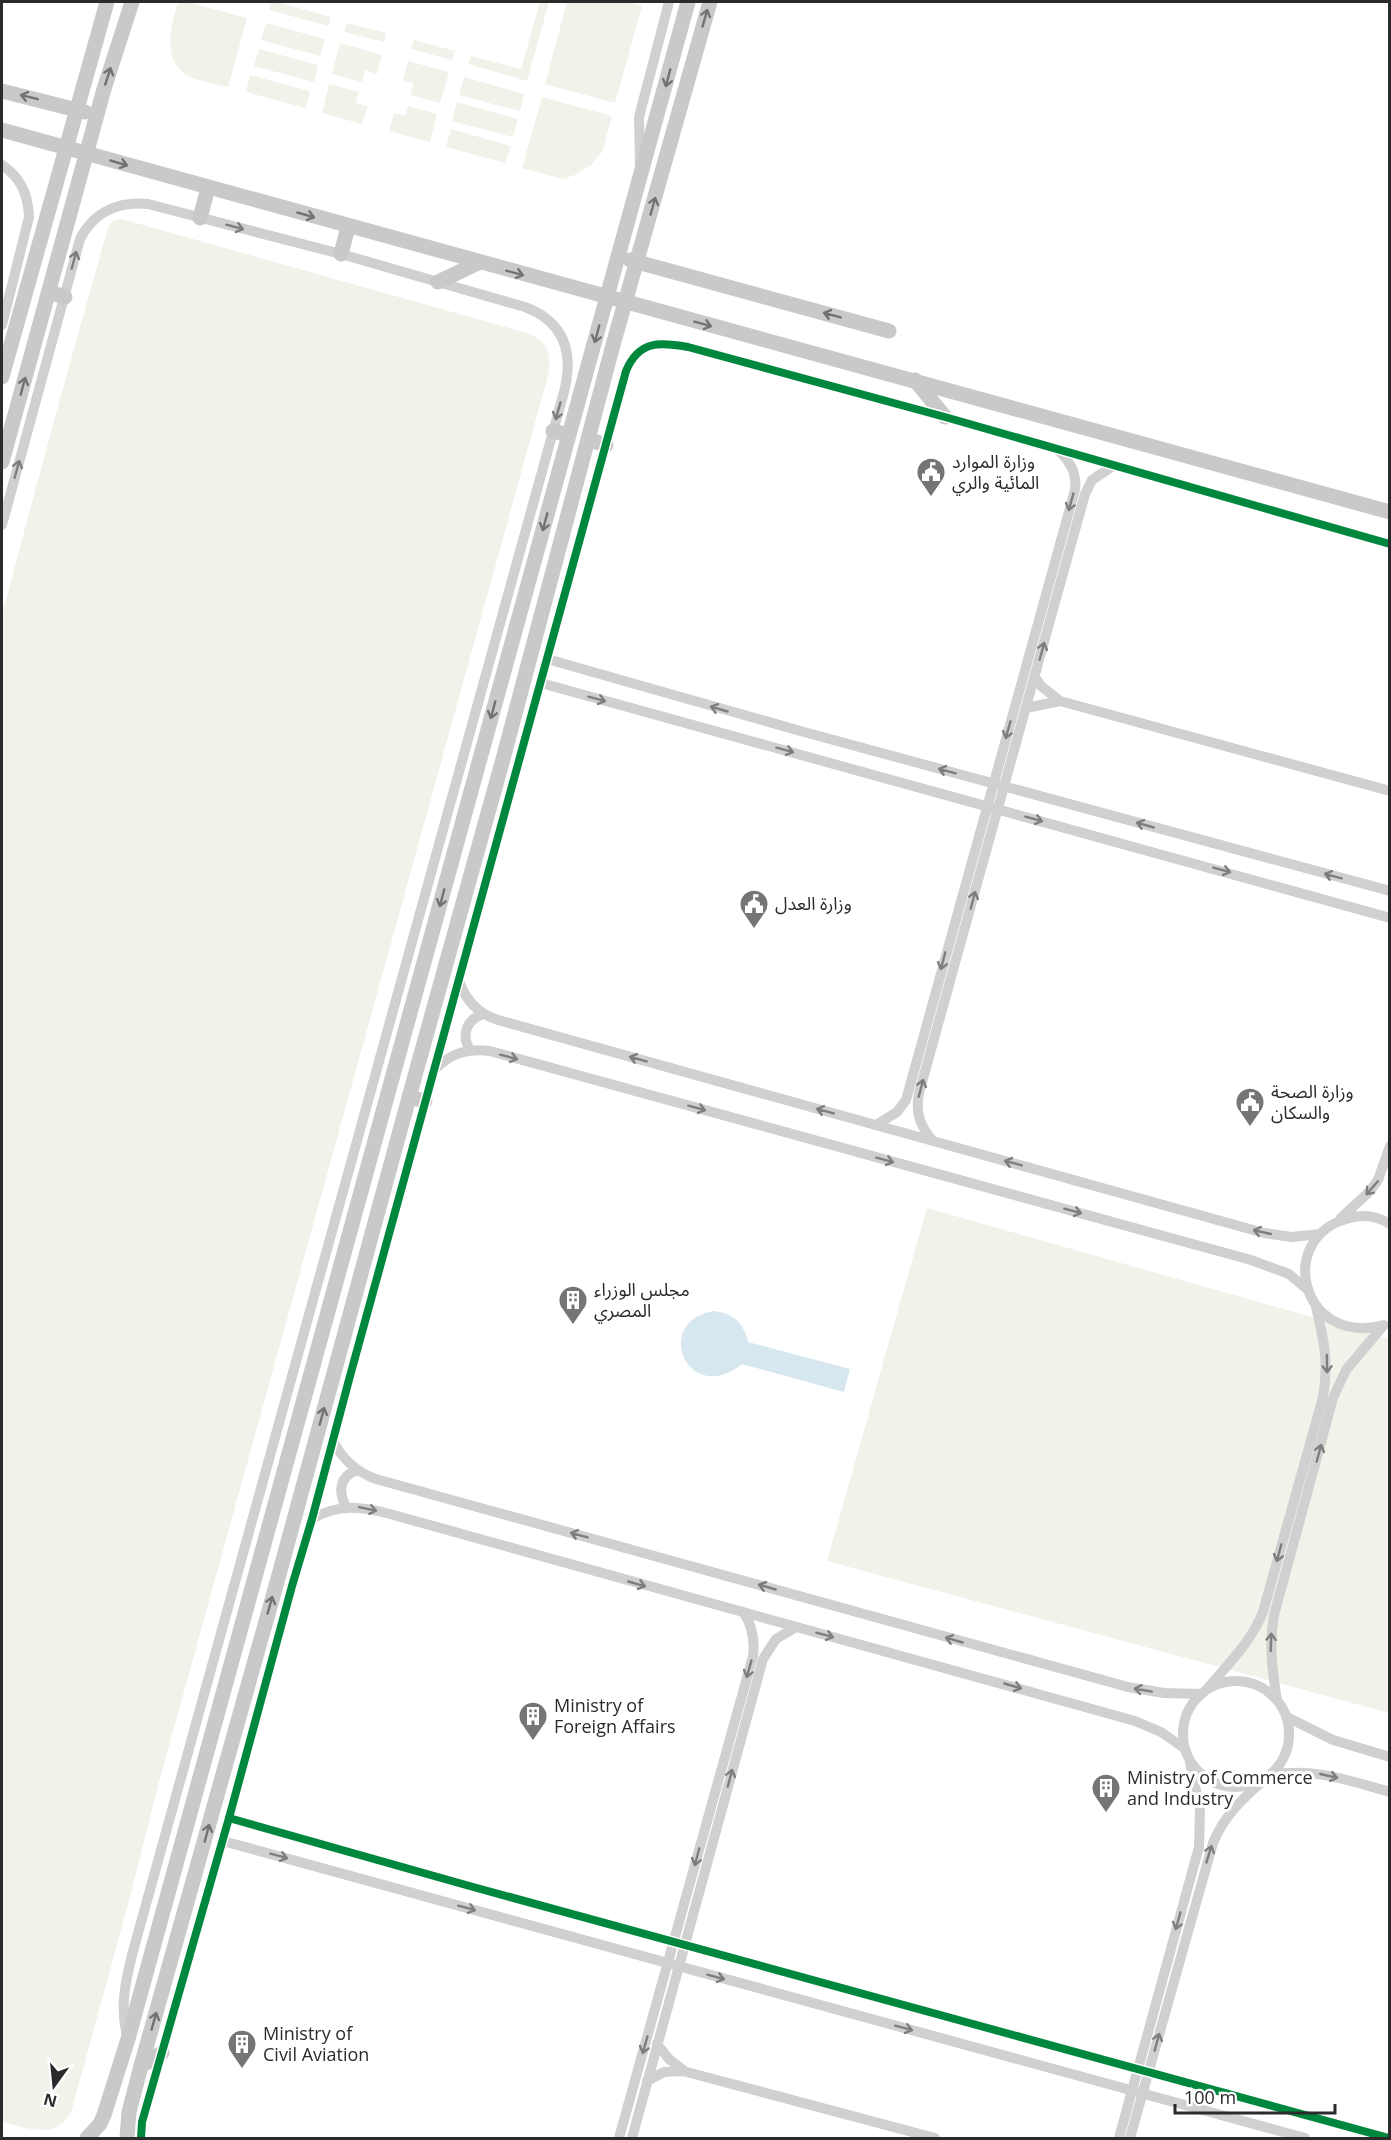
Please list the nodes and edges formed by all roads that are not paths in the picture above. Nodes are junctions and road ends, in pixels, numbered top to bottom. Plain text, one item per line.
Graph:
1 (107, 2) edge
2 (140, 2) edge
3 (669, 2) edge
4 (688, 2) edge
5 (710, 2) edge
6 (130, 7) edge
7 (2, 91) edge
8 (77, 110) junction
9 (97, 115) junction
10 (2, 130) edge
11 (65, 148) junction
12 (86, 154) junction
13 (2, 165) edge
14 (640, 180) junction
15 (208, 188) junction
16 (200, 218) junction
17 (348, 227) junction
18 (340, 255) junction
19 (618, 257) junction
20 (637, 262) junction
21 (478, 263) junction
22 (438, 282) junction
23 (48, 292) junction
24 (65, 297) junction
25 (607, 298) junction
26 (626, 303) junction
27 (2, 325) edge
28 (889, 331) dead end
29 (2, 377) edge
30 (915, 380) junction
31 (945, 417) junction
32 (553, 431) junction
33 (568, 435) junction
34 (590, 440) junction
35 (606, 445) junction
36 (1058, 450) junction
37 (2, 462) edge
38 (1113, 466) junction
39 (1389, 512) edge
40 (2, 525) edge
41 (1389, 544) edge
42 (547, 659) junction
43 (1035, 676) junction
44 (541, 684) junction
45 (1060, 701) junction
46 (1026, 708) junction
47 (992, 783) junction
48 (1004, 787) junction
49 (1389, 791) edge
50 (986, 806) junction
51 (998, 809) junction
52 (1389, 891) edge
53 (1389, 918) edge
54 (459, 981) junction
55 (483, 1014) junction
56 (470, 1050) junction
57 (395, 1066) junction
58 (436, 1068) junction
59 (416, 1072) junction
60 (409, 1097) junction
61 (425, 1101) junction
62 (876, 1125) junction
63 (933, 1141) junction
64 (1389, 1146) edge
65 (1338, 1220) junction
66 (1389, 1224) edge
67 (1320, 1234) junction
68 (1308, 1290) junction
69 (1316, 1307) junction
70 (1386, 1324) edge
71 (333, 1441) junction
72 (357, 1470) junction
73 (346, 1507) junction
74 (312, 1519) junction
75 (744, 1613) junction
76 (796, 1628) junction
77 (262, 1636) junction
78 (277, 1640) junction
79 (1205, 1691) junction
80 (1277, 1700) junction
81 (1287, 1718) junction
82 (1184, 1748) junction
83 (1389, 1757) edge
84 (1190, 1762) junction
85 (1268, 1778) junction
86 (1389, 1792) edge
87 (229, 1818) junction
88 (223, 1841) junction
89 (679, 1944) junction
90 (673, 1965) junction
91 (128, 2039) junction
92 (657, 2044) junction
93 (162, 2053) junction
94 (141, 2066) junction
95 (1143, 2070) junction
96 (683, 2071) junction
97 (647, 2081) junction
98 (1137, 2092) junction
99 (87, 2139) edge
100 (127, 2139) edge
101 (141, 2139) edge
102 (619, 2139) edge
103 (632, 2139) edge
104 (935, 2139) edge
105 (1119, 2139) edge
106 (1130, 2139) edge
107 (1305, 2139) edge
108 (1389, 2139) edge

1 - 8 street
2 - 6 street
3 - 14 street
4 -> 14 street
20 -> 5 street
9 -> 6 street
8 -> 7 street
8 - 9 street
8 - 11 street
9 - 12 street
10 - 11 street
11 - 12 street
11 - 29 street
12 -> 15 street
12 - 23 street
13 - 27 street
14 - 19 street
15 - 16 street
15 -> 17 street
16 -> 18 street
24 -> 16 street
17 - 18 street
17 - 21 street
18 - 22 street
19 - 20 street
19 - 25 street
20 - 26 street
28 -> 20 street
21 - 22 street
21 -> 25 street
22 -> 32 street
23 - 24 street
37 -> 23 street
40 -> 24 street
25 - 26 street
25 -> 33 street
26 -> 30 street
26 - 34 street
30 - 31 street
30 - 39 street
31 - 35 street
31 - 36 street
32 - 33 street
32 - 91 street
33 -> 57 street
34 - 35 street
34 - 59 street
35 - 42 street
36 - 38 street
36 -> 47 street
38 - 41 street
43 -> 38 street
42 - 44 street
47 -> 42 street
43 - 45 street
43 - 46 street
44 -> 50 street
44 - 54 street
45 - 46 street
45 - 49 street
46 - 48 street
47 - 48 street
47 - 50 street
48 - 51 street
52 -> 48 street
50 - 51 street
50 -> 62 street
51 -> 53 street
63 -> 51 street
54 - 55 street
54 - 58 street
55 - 56 street
62 -> 55 street
56 - 58 street
56 -> 68 street
57 - 59 street
57 - 91 street
58 - 61 street
59 - 60 street
60 - 61 street
77 -> 60 street
61 - 71 street
62 - 63 street
67 -> 63 street
64 -> 65 street
65 - 66 street
65 - 67 street
67 - 68 street
68 - 69 street
69 - 70 street
69 -> 79 street
80 -> 70 street
71 - 72 street
71 - 74 street
72 - 73 street
79 -> 72 street
73 - 74 street
73 -> 75 street
74 - 78 street
75 - 76 street
75 -> 89 street
76 -> 82 street
89 -> 76 street
77 - 78 street
94 -> 77 street
78 - 87 street
79 - 80 street
79 - 82 street
80 - 81 street
81 - 83 street
81 - 85 street
82 - 84 street
84 - 85 street
84 -> 95 street
85 -> 86 street
95 -> 85 street
87 - 88 street
87 - 89 street
88 -> 90 street
88 - 93 street
89 - 90 street
89 - 95 street
90 - 92 street
90 -> 98 street
90 -> 102 street
91 - 99 street
92 - 96 street
92 - 97 street
93 - 94 street
93 - 101 street
94 - 100 street
95 - 98 street
95 - 108 street
96 - 97 street
96 - 104 street
97 - 103 street
98 - 105 street
98 - 106 street
98 - 107 street

